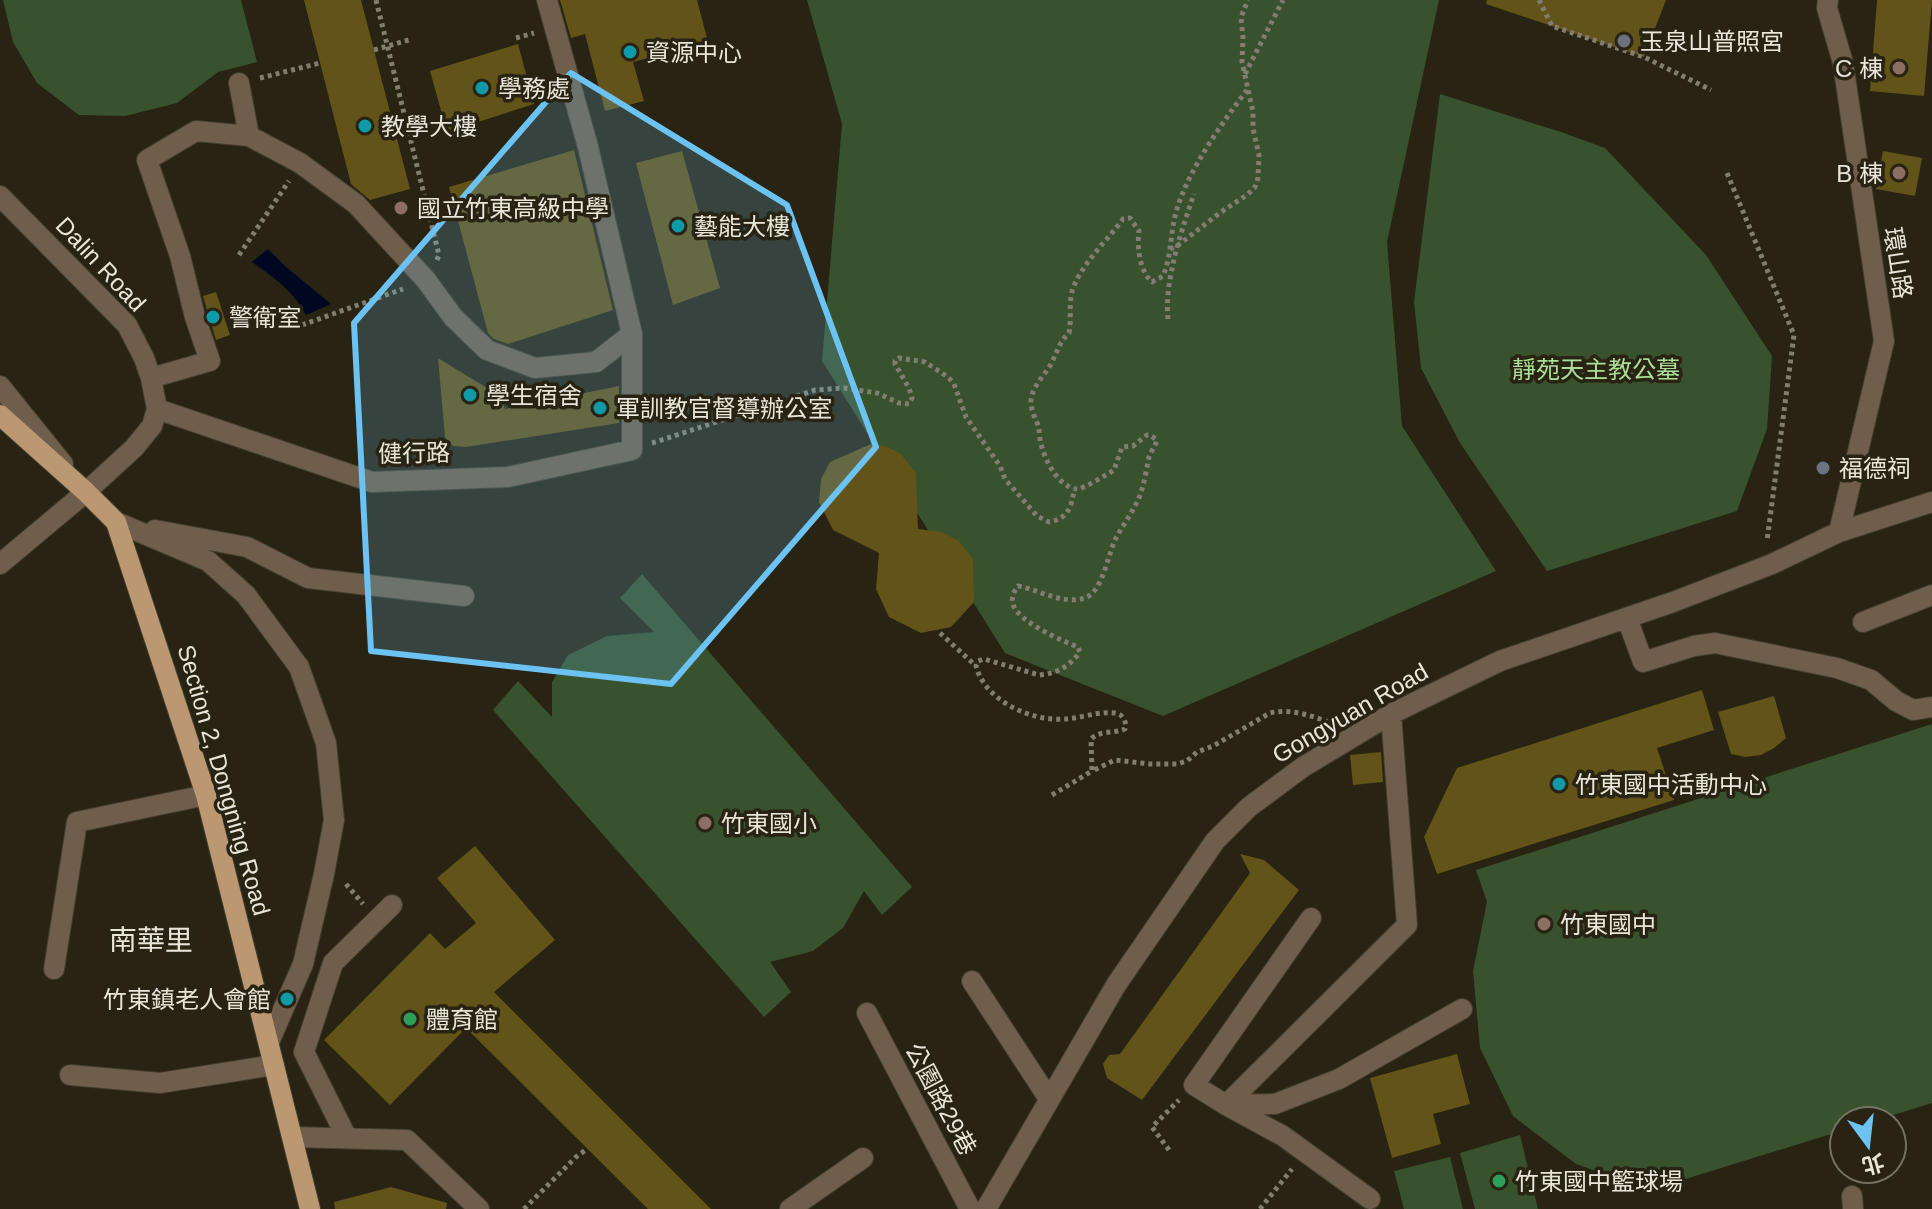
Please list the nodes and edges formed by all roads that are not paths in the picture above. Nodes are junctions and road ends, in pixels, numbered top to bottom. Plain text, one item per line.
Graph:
1 (547, 0) edge
2 (1828, 0) edge
3 (239, 83) road end
4 (249, 136) junction
5 (0, 196) edge
6 (632, 334) junction
7 (151, 378) junction
8 (0, 386) edge
9 (157, 409) junction
10 (0, 415) edge
11 (86, 492) junction
12 (1932, 502) edge
13 (116, 522) junction
14 (1839, 532) junction
15 (0, 564) edge
16 (1932, 595) edge
17 (464, 596) dead end
18 (1627, 618) junction
19 (1863, 622) dead end
20 (1932, 707) edge
21 (1391, 714) junction
22 (206, 795) junction
23 (384, 912) road end
24 (1311, 918) dead end
25 (54, 969) dead end
26 (972, 981) dead end
27 (1462, 1009) dead end
28 (867, 1013) dead end
29 (269, 1042) junction
30 (274, 1065) junction
31 (70, 1075) dead end
32 (1049, 1099) junction
33 (1226, 1105) junction
34 (292, 1137) junction
35 (347, 1138) junction
36 (863, 1158) dead end
37 (1370, 1199) dead end
38 (310, 1209) edge
39 (479, 1209) edge
40 (790, 1209) edge
41 (970, 1209) edge
42 (986, 1209) edge

1 - 6 street
2 - 14 street, 環山路
3 - 4 street
4 - 6 street
4 - 7 street
5 - 7 street, Dalin Road
6 - 9 street, 健行路
7 - 9 street, Dalin Road
8 - 11 street
9 - 11 street
10 - 11 main road, Section 2, Dongning Road
11 - 13 main road, Section 2, Dongning Road
11 - 15 street
12 - 14 street, Gongyuan Road
13 - 17 street
13 - 22 main road, Section 2, Dongning Road
13 - 29 street
14 - 18 street, Gongyuan Road
16 - 19 street
18 - 20 street
18 - 21 street, Gongyuan Road
21 - 32 street, Gongyuan Road
21 - 33 street
22 - 25 street
22 - 29 main road, Section 2, Dongning Road
23 - 35 street
24 - 33 street
26 - 32 street
27 - 33 street
28 - 41 street, 公園路29巷
29 - 30 main road, Section 2, Dongning Road
30 - 31 street
30 - 34 main road, Section 2, Dongning Road
32 - 42 street, Gongyuan Road
33 - 37 street
34 - 35 street
34 - 38 main road, Section 2, Dongning Road
35 - 39 street
36 - 40 street

